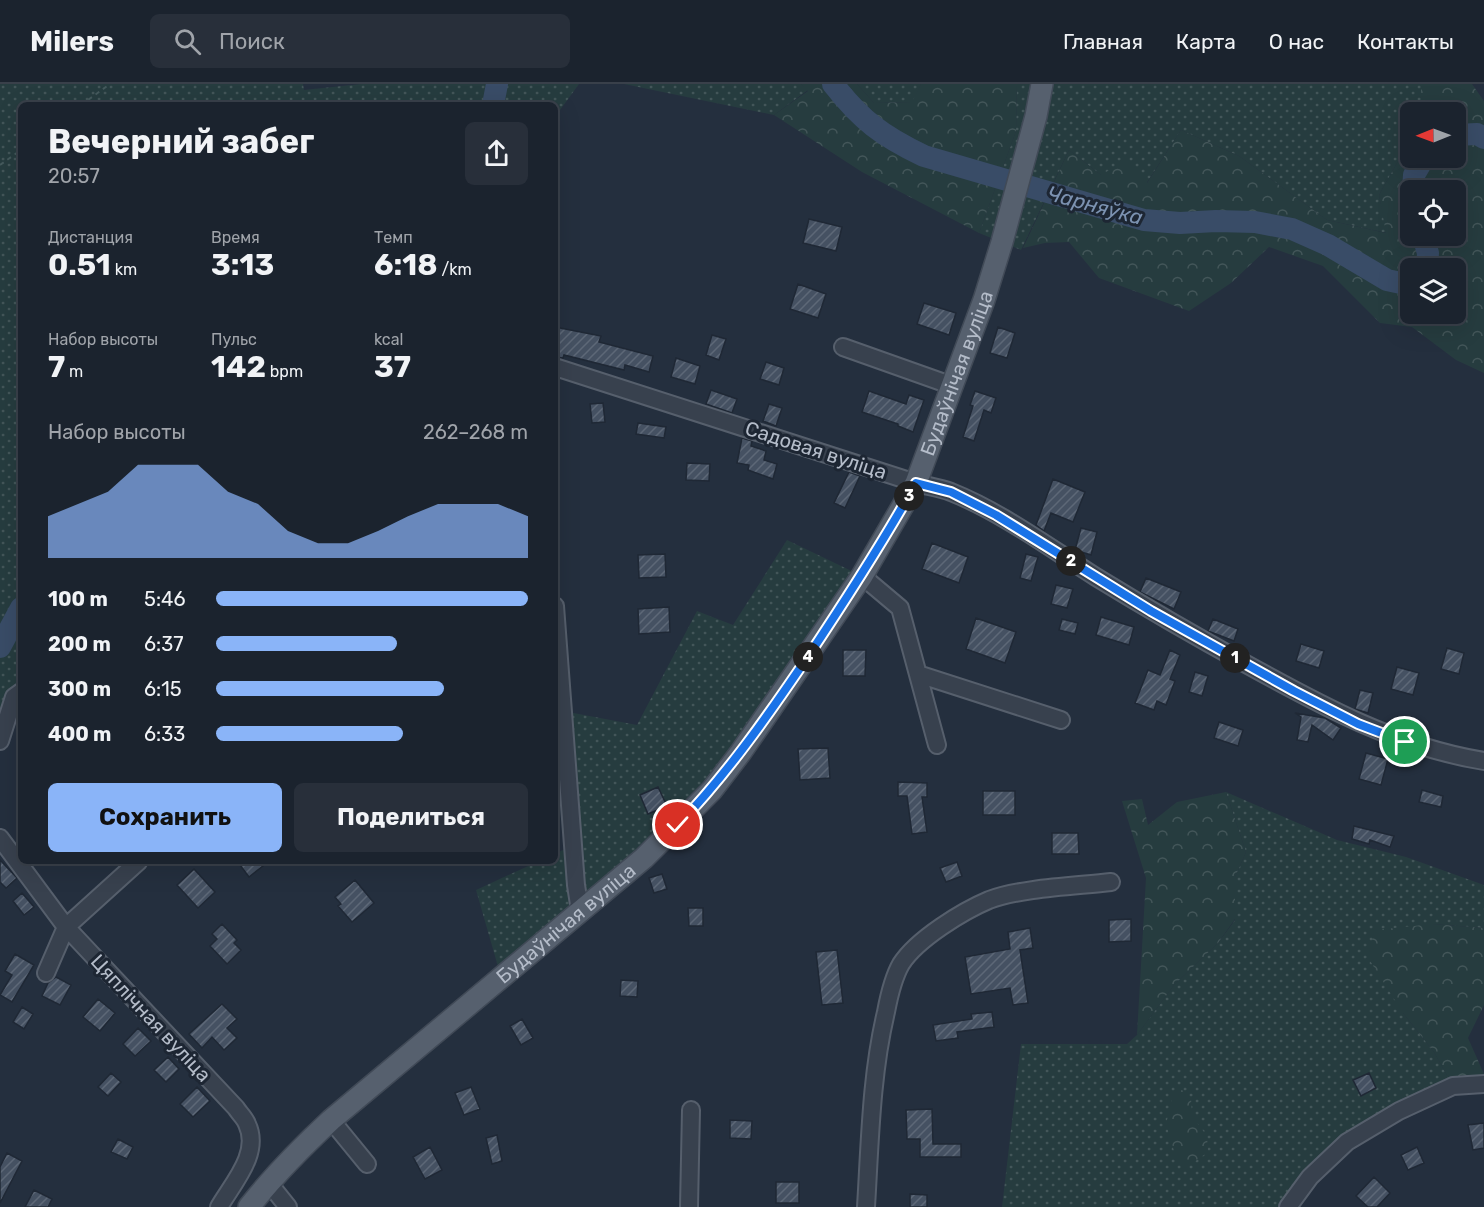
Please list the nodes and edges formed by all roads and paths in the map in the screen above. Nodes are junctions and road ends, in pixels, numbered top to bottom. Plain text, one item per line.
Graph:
1 (110, 84) edge
2 (1042, 84) edge
3 (85, 102) edge
4 (18, 152) edge
5 (0, 165) edge
6 (843, 347) dead end
7 (558, 368) edge
8 (953, 386) junction
9 (916, 483) junction
10 (862, 576) junction
11 (558, 646) edge
12 (918, 674) junction
13 (18, 694) edge
14 (1061, 720) dead end
15 (0, 741) edge
16 (937, 745) dead end
17 (1484, 761) edge
18 (0, 838) edge
19 (18, 862) edge
20 (19, 864) edge
21 (136, 864) edge
22 (1111, 882) dead end
23 (580, 911) junction
24 (66, 927) junction
25 (46, 973) dead end
26 (1484, 1084) edge
27 (692, 1110) dead end
28 (331, 1120) junction
29 (368, 1164) dead end
30 (268, 1182) junction
31 (219, 1207) edge
32 (249, 1207) edge
33 (288, 1207) edge
34 (688, 1207) edge
35 (866, 1207) edge
36 (1288, 1207) edge

1 - 3 path
2 - 8 main road, Будаўнічая вуліца
4 - 5 path
6 - 8 street
7 - 9 street, Садовая вуліца
8 - 9 main road, Будаўнічая вуліца
9 - 10 main road, Будаўнічая вуліца
9 - 17 street, Садовая вуліца
10 - 12 street
10 - 23 main road, Будаўнічая вуліца
11 - 23 street
12 - 14 street
12 - 16 street
13 - 15 street
18 - 19 street, Цяплічная вуліца
20 - 24 street, Цяплічная вуліца
21 - 24 street
22 - 35 street
23 - 28 main road, Будаўнічая вуліца
24 - 25 street
24 - 31 street, Цяплічная вуліца
26 - 36 street
27 - 34 street
28 - 29 street
28 - 30 main road, Будаўнічая вуліца
30 - 32 main road, Будаўнічая вуліца
30 - 33 street

